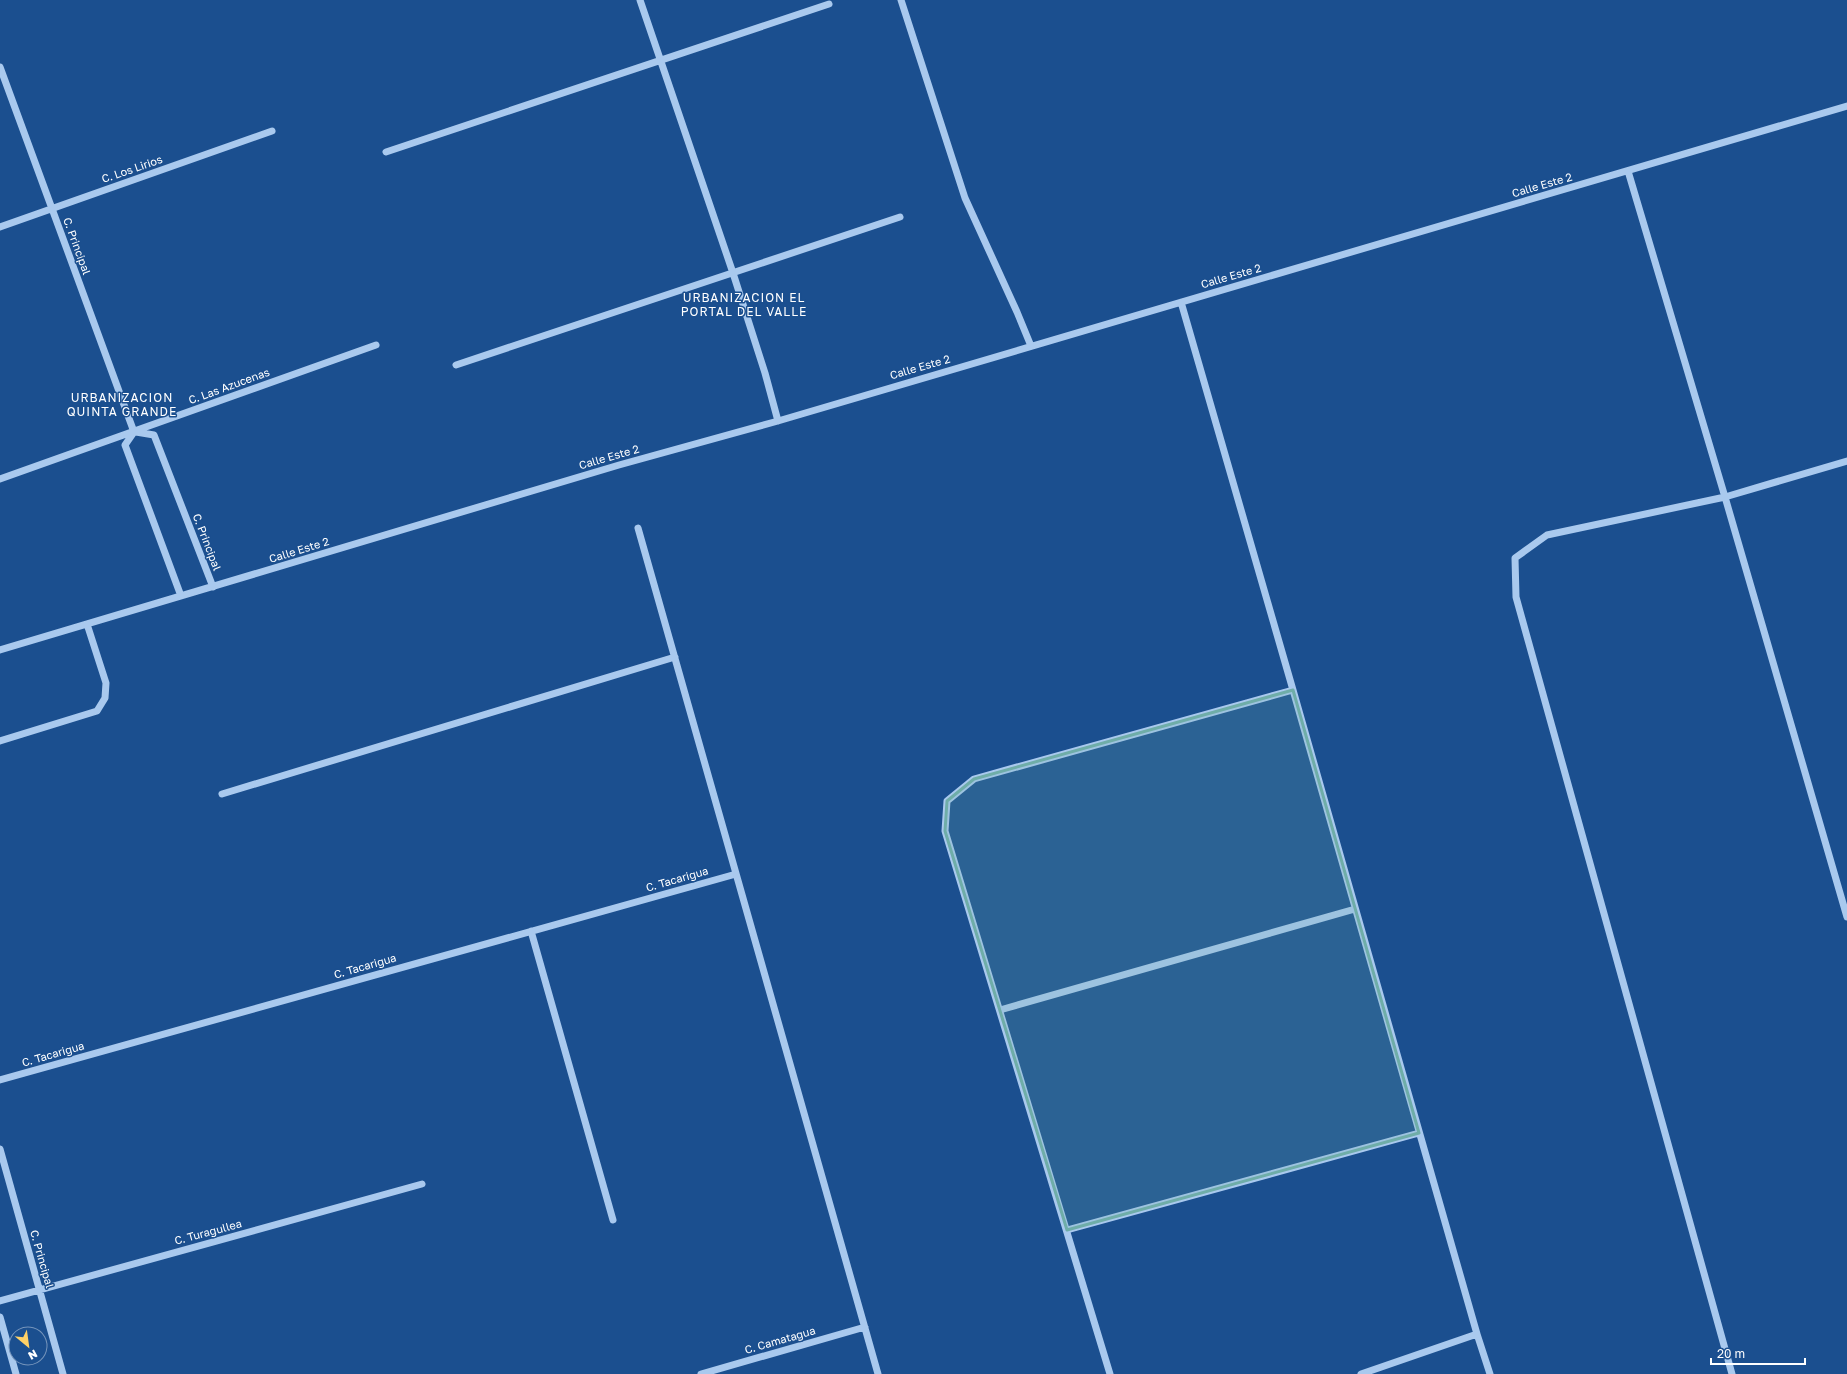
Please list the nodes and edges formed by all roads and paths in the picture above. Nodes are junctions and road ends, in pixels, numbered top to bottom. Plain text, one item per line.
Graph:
1 (640, 0) edge
2 (900, 0) edge
3 (829, 4) dead end
4 (660, 60) junction
5 (0, 67) edge
6 (1847, 106) edge
7 (272, 131) dead end
8 (386, 152) dead end
9 (1628, 171) junction
10 (52, 209) junction
11 (900, 217) dead end
12 (0, 227) edge
13 (733, 273) junction
14 (1180, 302) junction
15 (376, 344) dead end
16 (1031, 346) junction
17 (456, 365) dead end
18 (778, 421) junction
19 (134, 432) junction
20 (1847, 461) edge
21 (0, 479) edge
22 (1725, 497) junction
23 (638, 528) dead end
24 (213, 587) junction
25 (181, 596) junction
26 (87, 624) junction
27 (0, 650) edge
28 (674, 657) junction
29 (1293, 690) junction
30 (0, 741) edge
31 (222, 794) dead end
32 (736, 874) junction
33 (1356, 909) junction
34 (1847, 917) edge
35 (531, 931) junction
36 (1000, 1010) junction
37 (0, 1080) edge
38 (1419, 1133) junction
39 (0, 1149) edge
40 (422, 1184) dead end
41 (613, 1220) dead end
42 (1067, 1230) junction
43 (40, 1290) junction
44 (0, 1301) edge
45 (0, 1317) edge
46 (865, 1327) junction
47 (1476, 1334) junction
48 (16, 1374) edge
49 (63, 1374) edge
50 (701, 1374) edge
51 (878, 1374) edge
52 (1110, 1374) edge
53 (1361, 1374) edge
54 (1490, 1374) edge
55 (1732, 1374) edge

1 - 4 street
2 - 16 street
3 - 4 street
4 - 8 street
4 - 13 street
5 - 10 street, C. Principal
6 - 9 street, Calle Este 2
7 - 10 street, C. Los Lirios
9 - 14 street, Calle Este 2
9 - 22 street
10 - 12 street, C. Los Lirios
10 - 19 street, C. Principal
11 - 13 street
13 - 17 street
13 - 18 street
14 - 16 street, Calle Este 2
14 - 29 street
15 - 19 street, C. Las Azucenas
16 - 18 street, Calle Este 2
18 - 24 street, Calle Este 2
19 - 21 street, C. Las Azucenas
19 - 24 street, C. Principal
19 - 25 street
20 - 22 street
22 - 34 street
22 - 55 street
23 - 28 street
24 - 25 street, Calle Este 2
25 - 26 street, Calle Este 2
26 - 27 street, Calle Este 2
26 - 30 street
28 - 31 street
28 - 32 street
29 - 33 street
29 - 36 street
32 - 35 street, C. Tacarigua
32 - 46 street
33 - 36 street
33 - 38 street
35 - 37 street, C. Tacarigua
35 - 41 street
36 - 42 street
38 - 42 street
38 - 47 street
39 - 43 street, C. Principal
40 - 43 street, C. Turagullea
42 - 52 street
43 - 44 street, C. Turagullea
43 - 49 street, C. Principal
45 - 48 street
46 - 50 street, C. Camatagua
46 - 51 street
47 - 53 street
47 - 54 street

